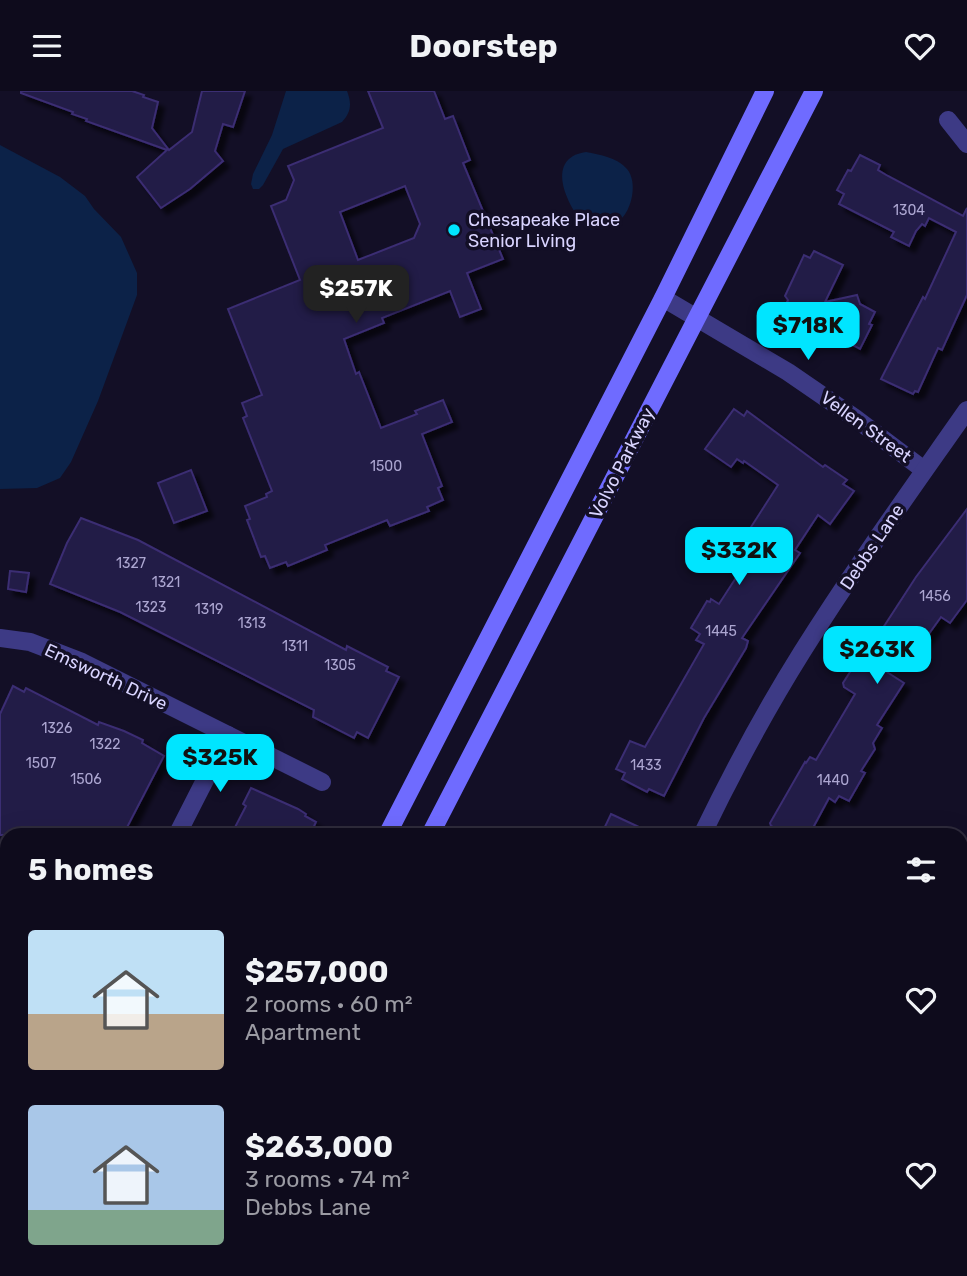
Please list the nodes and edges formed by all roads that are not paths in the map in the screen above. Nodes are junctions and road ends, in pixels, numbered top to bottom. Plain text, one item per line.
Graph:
1 (765, 91) edge
2 (814, 91) edge
3 (948, 120) dead end
4 (967, 144) edge
5 (663, 297) junction
6 (697, 318) junction
7 (967, 410) edge
8 (924, 470) junction
9 (0, 638) edge
10 (228, 735) junction
11 (322, 782) dead end
12 (181, 828) edge
13 (391, 828) edge
14 (434, 828) edge
15 (706, 828) edge

1 - 5 main road
2 - 6 main road, Volvo Parkway
3 - 4 street
5 - 6 street, Vellen Street
5 - 13 main road
6 - 8 street, Vellen Street
6 - 14 main road, Volvo Parkway
7 - 8 street, Debbs Lane
8 - 15 street, Debbs Lane
9 - 10 street, Emsworth Drive
10 - 11 street, Emsworth Drive
10 - 12 street

